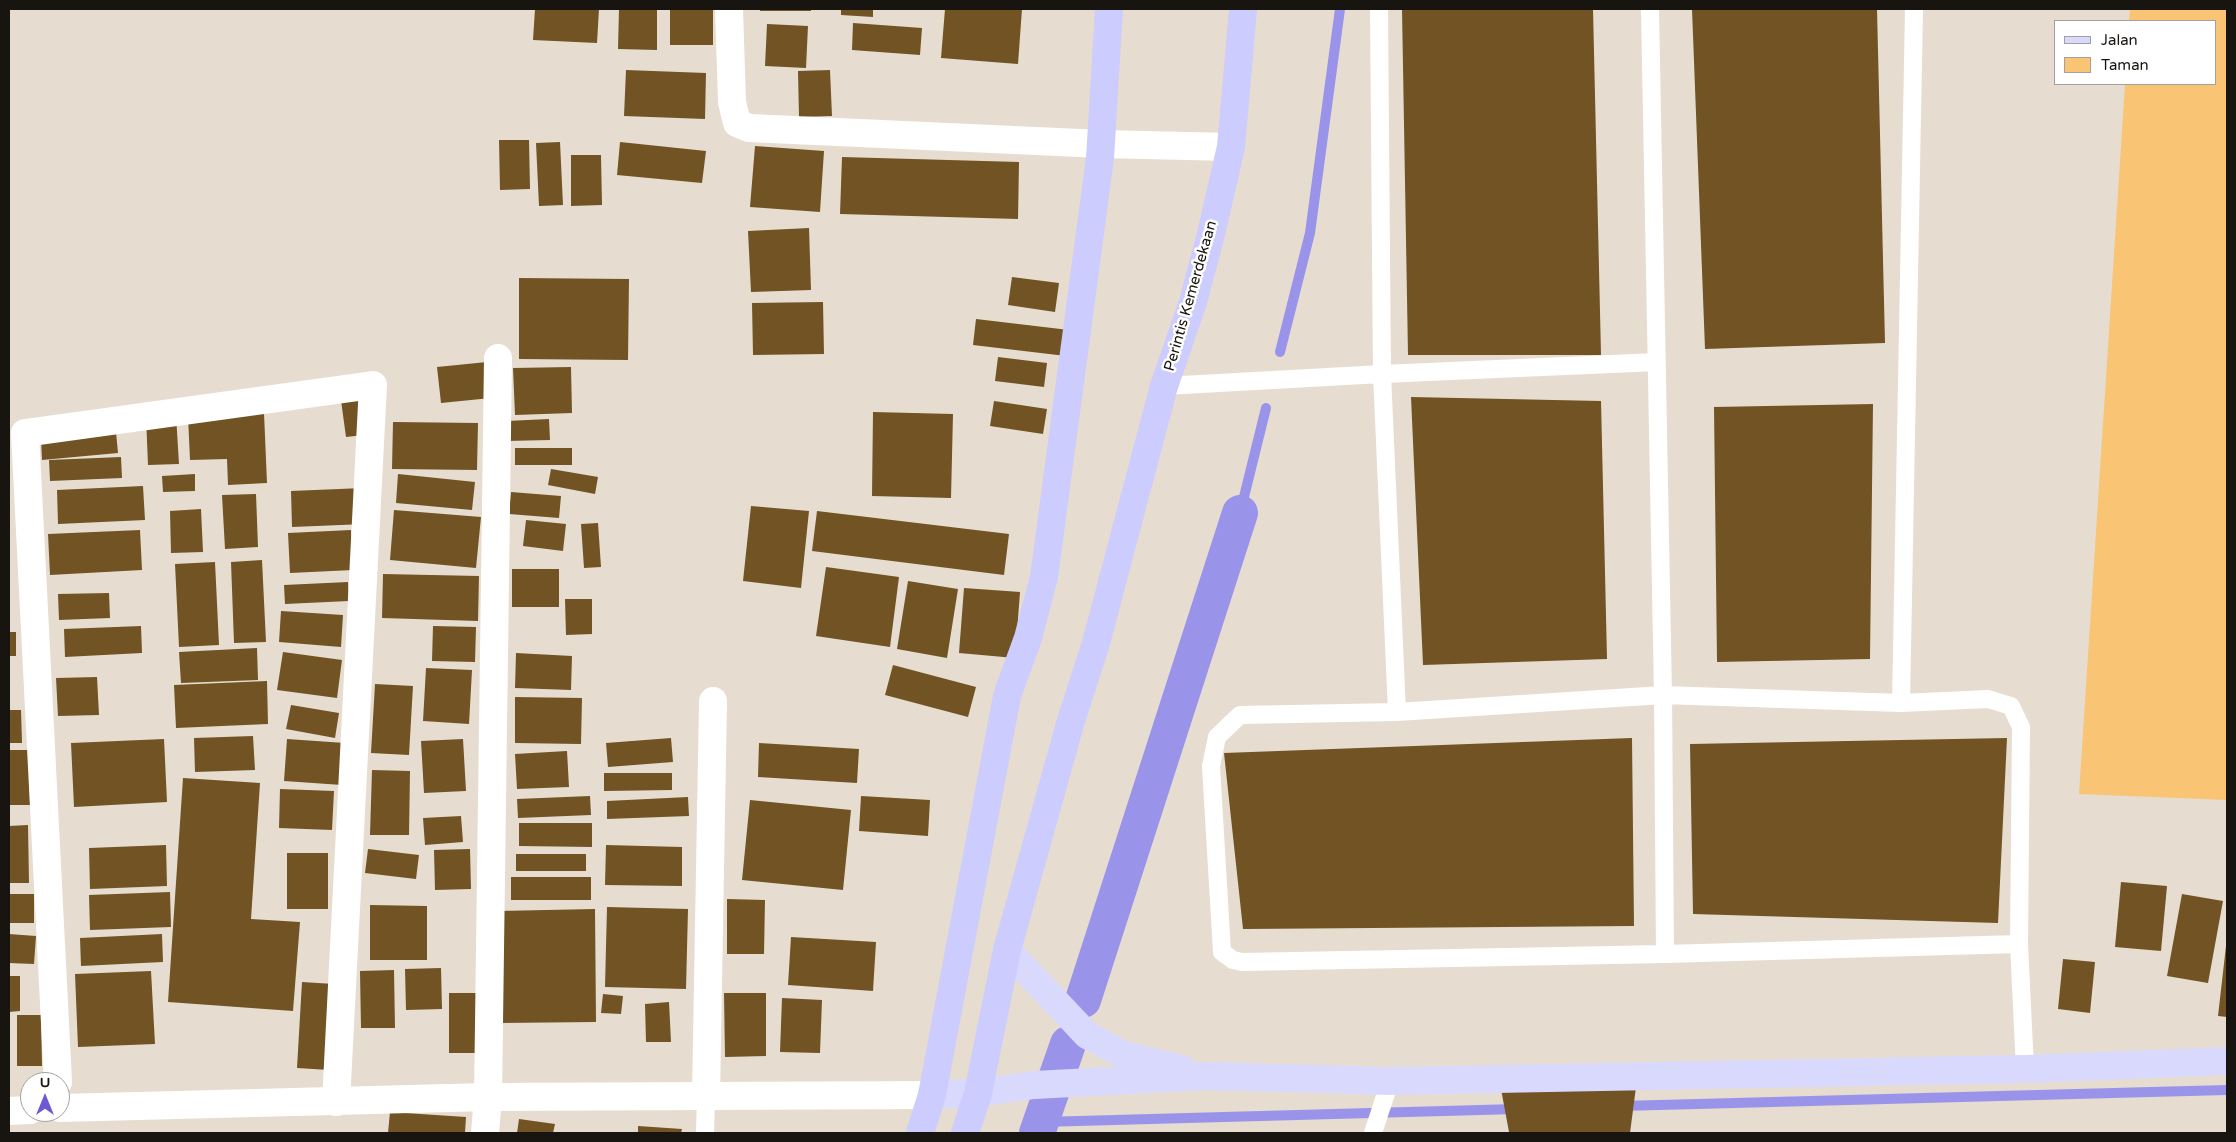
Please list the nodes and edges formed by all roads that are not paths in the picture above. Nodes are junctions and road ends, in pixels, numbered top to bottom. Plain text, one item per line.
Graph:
1 (729, 9) edge
2 (1109, 9) edge
3 (1243, 9) edge
4 (1379, 9) edge
5 (1650, 9) edge
6 (1914, 9) edge
7 (1102, 144) junction
8 (1231, 148) junction
9 (498, 358) dead end
10 (1657, 362) junction
11 (1382, 374) junction
12 (1164, 386) junction
13 (1664, 695) junction
14 (713, 701) dead end
15 (1901, 703) junction
16 (1397, 712) junction
17 (2019, 944) junction
18 (1007, 950) junction
19 (1665, 954) junction
20 (2227, 1062) edge
21 (2024, 1069) junction
22 (57, 1072) edge
23 (1206, 1076) junction
24 (1390, 1081) junction
25 (978, 1092) junction
26 (706, 1095) junction
27 (932, 1095) junction
28 (488, 1097) junction
29 (336, 1102) junction
30 (70, 1108) edge
31 (485, 1133) edge
32 (705, 1133) edge
33 (920, 1133) edge
34 (965, 1133) edge
35 (1373, 1133) edge

1 - 7 street
2 - 7 highway
3 - 8 highway, Perintis Kemerdekaan
4 - 11 lane
5 - 10 lane
6 - 15 lane
7 - 8 street
7 - 27 highway
8 - 12 highway, Perintis Kemerdekaan
9 - 28 street
10 - 11 lane
10 - 13 lane
11 - 12 lane
11 - 16 lane
12 - 18 highway, Perintis Kemerdekaan
13 - 15 lane
13 - 16 lane
13 - 19 lane
14 - 26 street
15 - 17 lane
16 - 19 lane
17 - 19 lane
17 - 21 lane
18 - 23 main road
18 - 25 highway, Perintis Kemerdekaan
20 - 21 main road
21 - 24 main road
22 - 29 street
23 - 24 main road
23 - 25 main road
24 - 35 lane
25 - 27 main road
25 - 34 highway, Perintis Kemerdekaan
26 - 27 street
26 - 28 street
26 - 32 lane
27 - 33 highway
28 - 29 street
28 - 31 street
29 - 30 street

